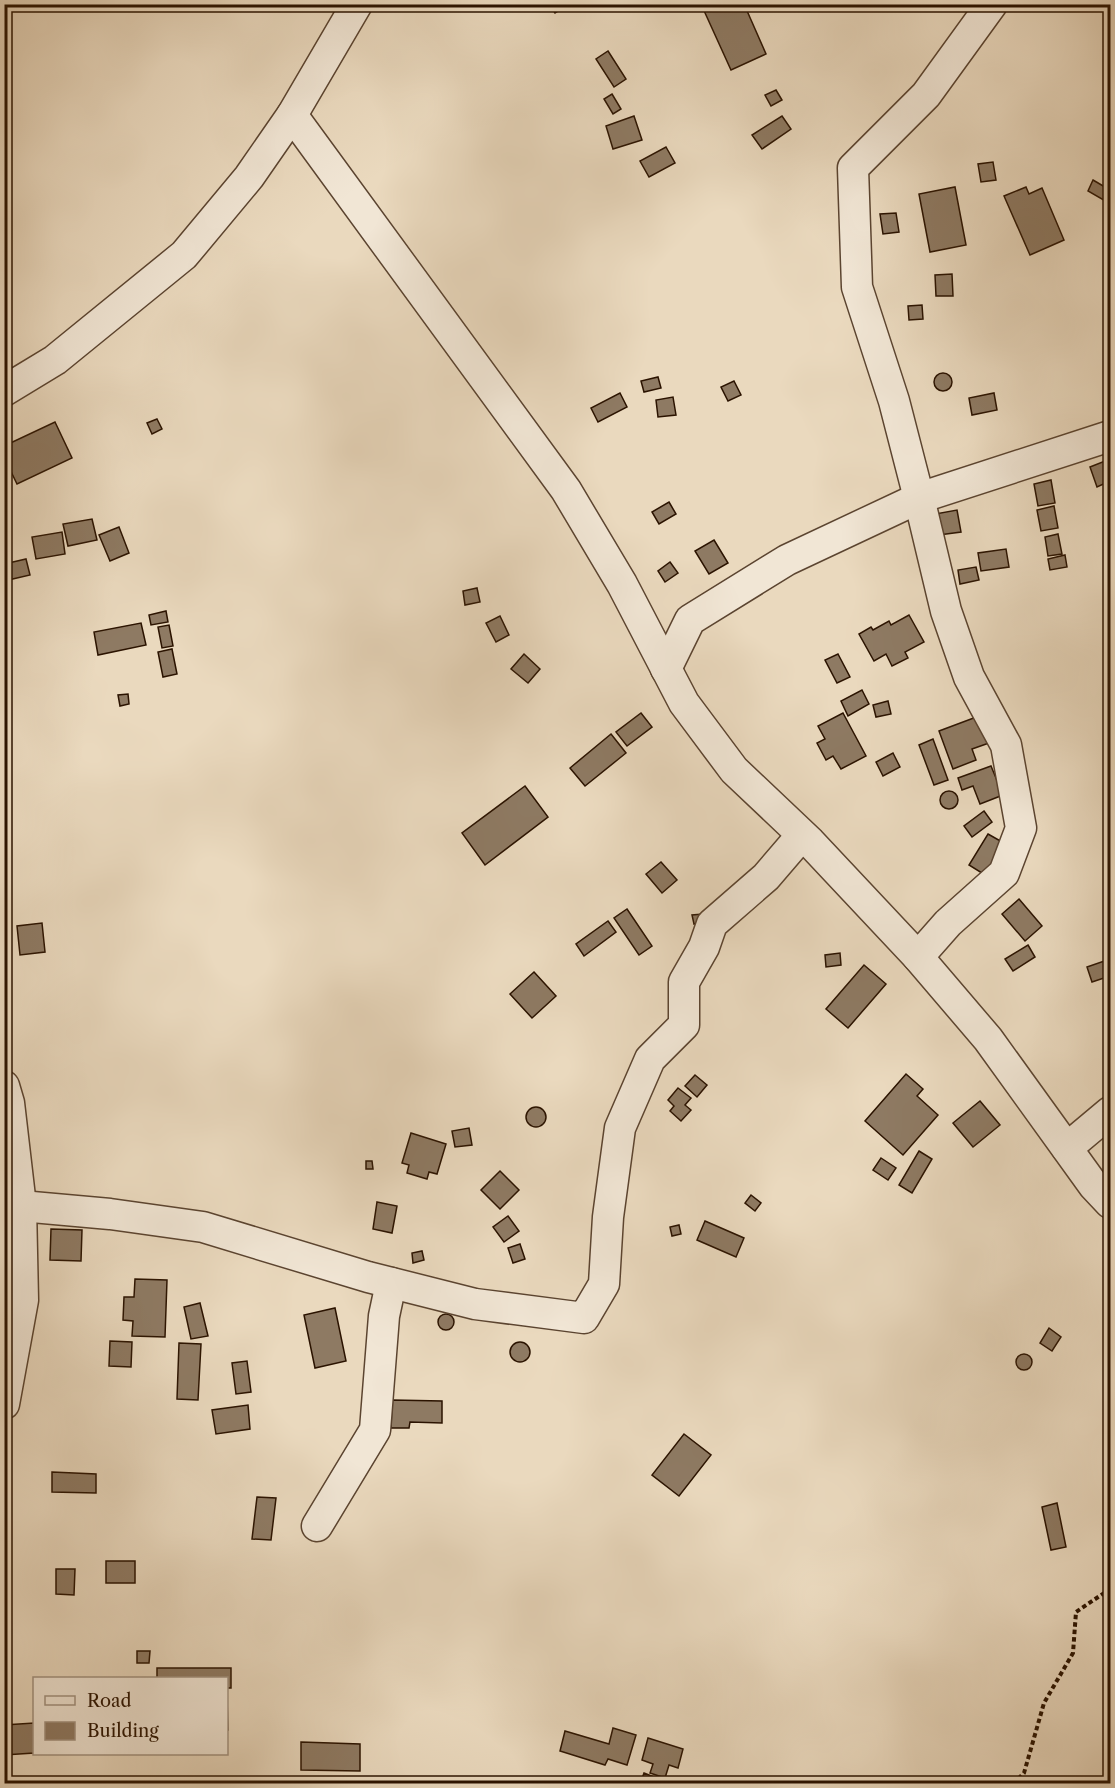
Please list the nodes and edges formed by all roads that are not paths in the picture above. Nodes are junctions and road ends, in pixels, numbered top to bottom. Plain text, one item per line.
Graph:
1 (357, 4) edge
2 (992, 4) edge
3 (292, 115) junction
4 (4, 391) edge
5 (1110, 436) edge
6 (919, 498) junction
7 (666, 669) junction
8 (802, 835) junction
9 (918, 957) junction
10 (4, 1086) edge
11 (1110, 1112) edge
12 (1066, 1148) junction
13 (1110, 1203) edge
14 (13, 1209) edge
15 (391, 1283) junction
16 (4, 1404) edge
17 (317, 1526) dead end

1 - 3 street
2 - 6 street
3 - 4 street
3 - 7 street
5 - 6 street
6 - 7 street
6 - 9 street
7 - 8 street
8 - 9 street
8 - 15 street
9 - 12 street
10 - 14 street
11 - 12 street
12 - 13 street
14 - 15 street
14 - 16 street
15 - 17 street

